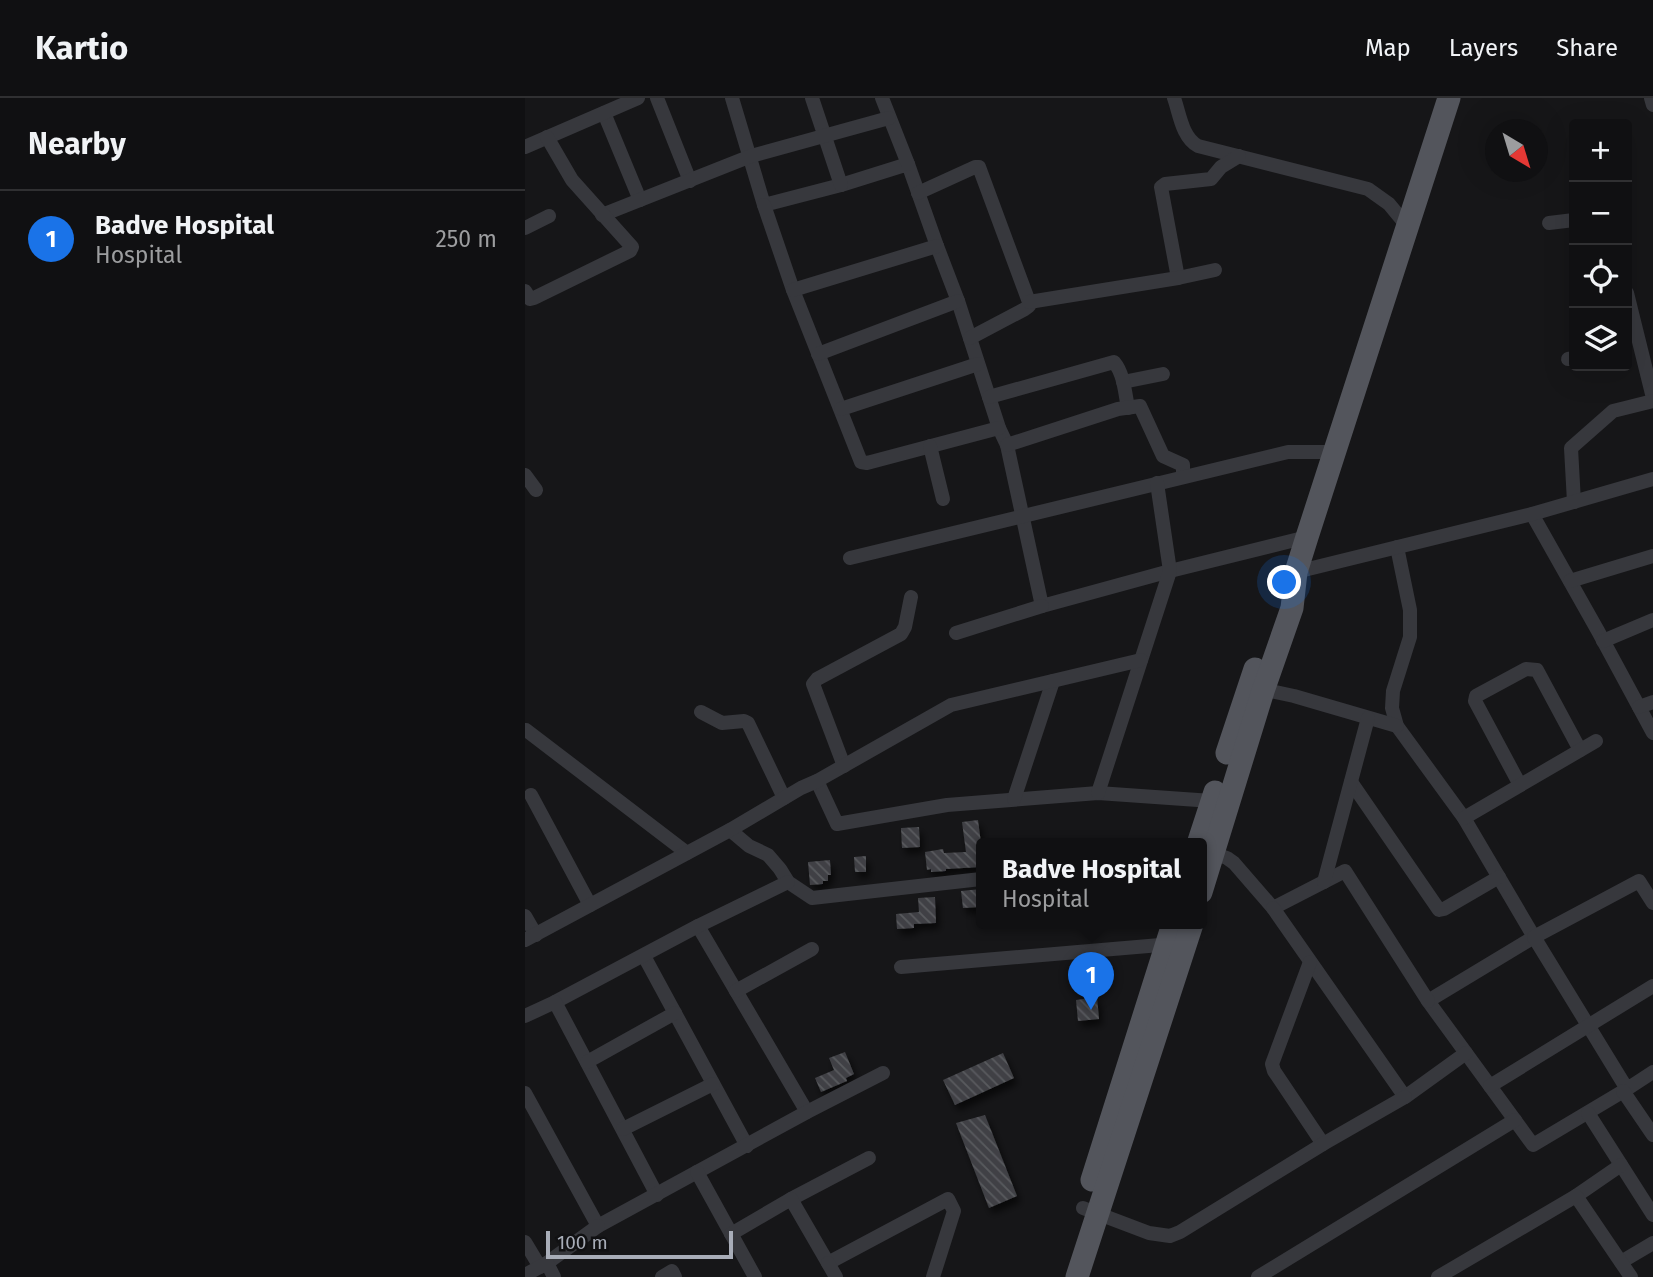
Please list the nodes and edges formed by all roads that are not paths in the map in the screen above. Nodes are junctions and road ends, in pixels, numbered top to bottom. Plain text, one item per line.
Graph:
1 (638, 98) edge
2 (657, 98) edge
3 (732, 98) edge
4 (812, 98) edge
5 (882, 98) edge
6 (1174, 98) edge
7 (1450, 98) edge
8 (1651, 98) edge
9 (1653, 105) edge
10 (604, 113) junction
11 (889, 118) junction
12 (824, 135) junction
13 (547, 137) junction
14 (525, 147) edge
15 (751, 156) junction
16 (1239, 156) junction
17 (908, 164) junction
18 (690, 181) junction
19 (841, 185) junction
20 (918, 193) junction
21 (641, 200) junction
22 (764, 205) junction
23 (602, 215) junction
24 (549, 216) dead end
25 (1569, 221) edge
26 (1549, 223) dead end
27 (1408, 227) junction
28 (525, 228) edge
29 (937, 246) junction
30 (1215, 270) dead end
31 (1178, 278) junction
32 (793, 290) junction
33 (525, 291) edge
34 (958, 301) junction
35 (1029, 302) junction
36 (1629, 308) edge
37 (970, 338) junction
38 (1633, 341) edge
39 (818, 354) junction
40 (978, 364) junction
41 (1163, 374) dead end
42 (1123, 382) junction
43 (989, 397) junction
44 (1653, 400) edge
45 (1128, 408) junction
46 (841, 409) junction
47 (999, 428) junction
48 (1007, 445) junction
49 (930, 446) junction
50 (1334, 452) junction
51 (525, 475) edge
52 (1183, 477) junction
53 (1653, 479) edge
54 (1157, 483) junction
55 (536, 490) dead end
56 (943, 499) dead end
57 (1574, 502) junction
58 (1532, 514) junction
59 (1023, 517) junction
60 (1307, 537) junction
61 (1397, 547) junction
62 (1653, 556) edge
63 (850, 558) dead end
64 (1170, 571) junction
65 (1295, 576) junction
66 (1570, 581) junction
67 (911, 597) dead end
68 (1042, 606) junction
69 (1653, 620) edge
70 (956, 633) dead end
71 (1603, 640) junction
72 (1141, 660) junction
73 (1053, 681) junction
74 (1256, 688) junction
75 (1646, 705) edge
76 (701, 712) dead end
77 (1368, 718) junction
78 (1397, 726) junction
79 (526, 730) edge
80 (1653, 733) edge
81 (1596, 741) dead end
82 (1580, 750) junction
83 (844, 766) junction
84 (817, 781) junction
85 (1351, 782) junction
86 (1520, 785) junction
87 (1098, 793) junction
88 (531, 795) dead end
89 (784, 798) junction
90 (1014, 799) junction
91 (1212, 801) junction
92 (1464, 818) junction
93 (730, 830) junction
94 (1206, 838) edge
95 (1207, 839) edge
96 (1207, 849) edge
97 (687, 853) junction
98 (1499, 877) junction
99 (976, 880) edge
100 (787, 881) junction
101 (1324, 882) junction
102 (1653, 903) edge
103 (590, 905) junction
104 (1273, 908) junction
105 (525, 916) edge
106 (698, 926) junction
107 (1179, 934) edge
108 (530, 937) edge
109 (1534, 937) junction
110 (812, 948) dead end
111 (644, 956) junction
112 (1310, 962) junction
113 (901, 967) dead end
114 (1653, 986) edge
115 (736, 991) junction
116 (1428, 1001) junction
117 (555, 1002) junction
118 (675, 1013) junction
119 (525, 1016) edge
120 (1588, 1026) junction
121 (1466, 1053) junction
122 (587, 1062) junction
123 (1653, 1072) edge
124 (883, 1073) dead end
125 (713, 1084) junction
126 (1490, 1086) junction
127 (1625, 1090) junction
128 (525, 1093) edge
129 (1405, 1097) junction
130 (807, 1112) junction
131 (1588, 1113) junction
132 (1515, 1120) junction
133 (623, 1129) junction
134 (1653, 1135) edge
135 (1323, 1144) junction
136 (747, 1146) junction
137 (869, 1158) dead end
138 (1621, 1165) junction
139 (697, 1172) junction
140 (657, 1195) junction
141 (1576, 1196) junction
142 (791, 1199) junction
143 (1091, 1211) junction
144 (1653, 1215) edge
145 (598, 1226) junction
146 (731, 1234) junction
147 (525, 1242) edge
148 (1653, 1243) edge
149 (1621, 1262) junction
150 (828, 1263) junction
151 (547, 1269) edge
152 (525, 1275) edge
153 (662, 1277) edge
154 (675, 1277) edge
155 (755, 1277) edge
156 (836, 1277) edge
157 (933, 1277) edge
158 (1062, 1277) edge
159 (1077, 1277) edge
160 (1258, 1277) edge
161 (1438, 1277) edge
162 (1631, 1277) edge

1 - 10 street
2 - 18 street
3 - 15 street
4 - 12 street
5 - 11 street
6 - 16 street
7 - 27 main road
8 - 9 street
10 - 13 street
10 - 21 street
11 - 12 street
11 - 17 street
12 - 15 street
12 - 19 street
13 - 14 street
13 - 23 street
15 - 18 street
15 - 22 street
16 - 27 street
16 - 31 street
17 - 19 street
17 - 20 street
18 - 21 street
19 - 22 street
20 - 29 street
20 - 35 street
21 - 23 street
22 - 32 street
23 - 33 street
24 - 28 street
25 - 26 street
27 - 50 main road
29 - 32 street
29 - 34 street
30 - 31 street
31 - 35 street
32 - 39 street
34 - 37 street
34 - 39 street
35 - 37 street
36 - 38 street
37 - 40 street
38 - 44 street
39 - 46 street
40 - 43 street
40 - 46 street
41 - 42 street
42 - 43 street
42 - 45 street
43 - 47 street
44 - 57 street
45 - 48 street
45 - 52 street
46 - 49 street
47 - 48 street
47 - 49 street
48 - 59 street
49 - 56 street
50 - 52 street
50 - 60 main road
51 - 55 street
52 - 54 street
53 - 57 street
54 - 59 street
54 - 64 street
57 - 58 street
58 - 61 street
58 - 66 street
59 - 63 street
59 - 68 street
60 - 64 street
60 - 65 main road
61 - 65 street
61 - 78 street
62 - 66 street
64 - 68 street
64 - 72 street
65 - 74 main road
66 - 71 street
67 - 83 street
68 - 70 street
69 - 71 street
71 - 75 street
72 - 73 street
72 - 87 street
73 - 83 street
73 - 90 street
74 - 77 street
74 - 91 main road
74 - 95 main road
75 - 80 street
76 - 89 street
77 - 78 street
77 - 85 street
78 - 92 street
79 - 97 street
81 - 82 street
82 - 86 street
82 - 86 street
83 - 84 street
84 - 89 street
84 - 90 street
85 - 98 street
85 - 101 street
86 - 92 street
87 - 90 street
87 - 91 street
88 - 103 street
89 - 93 street
91 - 94 main road
92 - 98 street
93 - 97 street
93 - 100 street
96 - 104 street
97 - 103 street
98 - 109 street
99 - 100 street
100 - 106 street
101 - 104 street
101 - 116 street
102 - 109 street
103 - 108 street
104 - 112 street
105 - 108 street
106 - 111 street
106 - 115 street
107 - 113 street
107 - 143 main road
109 - 116 street
109 - 120 street
110 - 115 street
111 - 117 street
111 - 118 street
112 - 129 street
112 - 135 street
114 - 120 street
115 - 130 street
116 - 121 street
117 - 119 street
117 - 122 street
118 - 122 street
118 - 125 street
120 - 126 street
120 - 127 street
121 - 126 street
121 - 129 street
122 - 133 street
123 - 127 street
124 - 130 street
125 - 133 street
125 - 136 street
126 - 132 street
127 - 131 street
127 - 134 street
128 - 145 street
129 - 135 street
130 - 136 street
131 - 132 street
131 - 138 street
132 - 160 street
133 - 140 street
135 - 143 street
136 - 139 street
137 - 142 street
138 - 141 street
138 - 144 street
139 - 140 street
139 - 146 street
140 - 145 street
141 - 149 street
141 - 161 street
142 - 146 street
142 - 150 street
143 - 158 main road
143 - 159 main road
145 - 151 street
146 - 155 street
147 - 151 street
148 - 149 street
149 - 162 street
150 - 156 street
150 - 157 street
151 - 152 street
153 - 154 street

